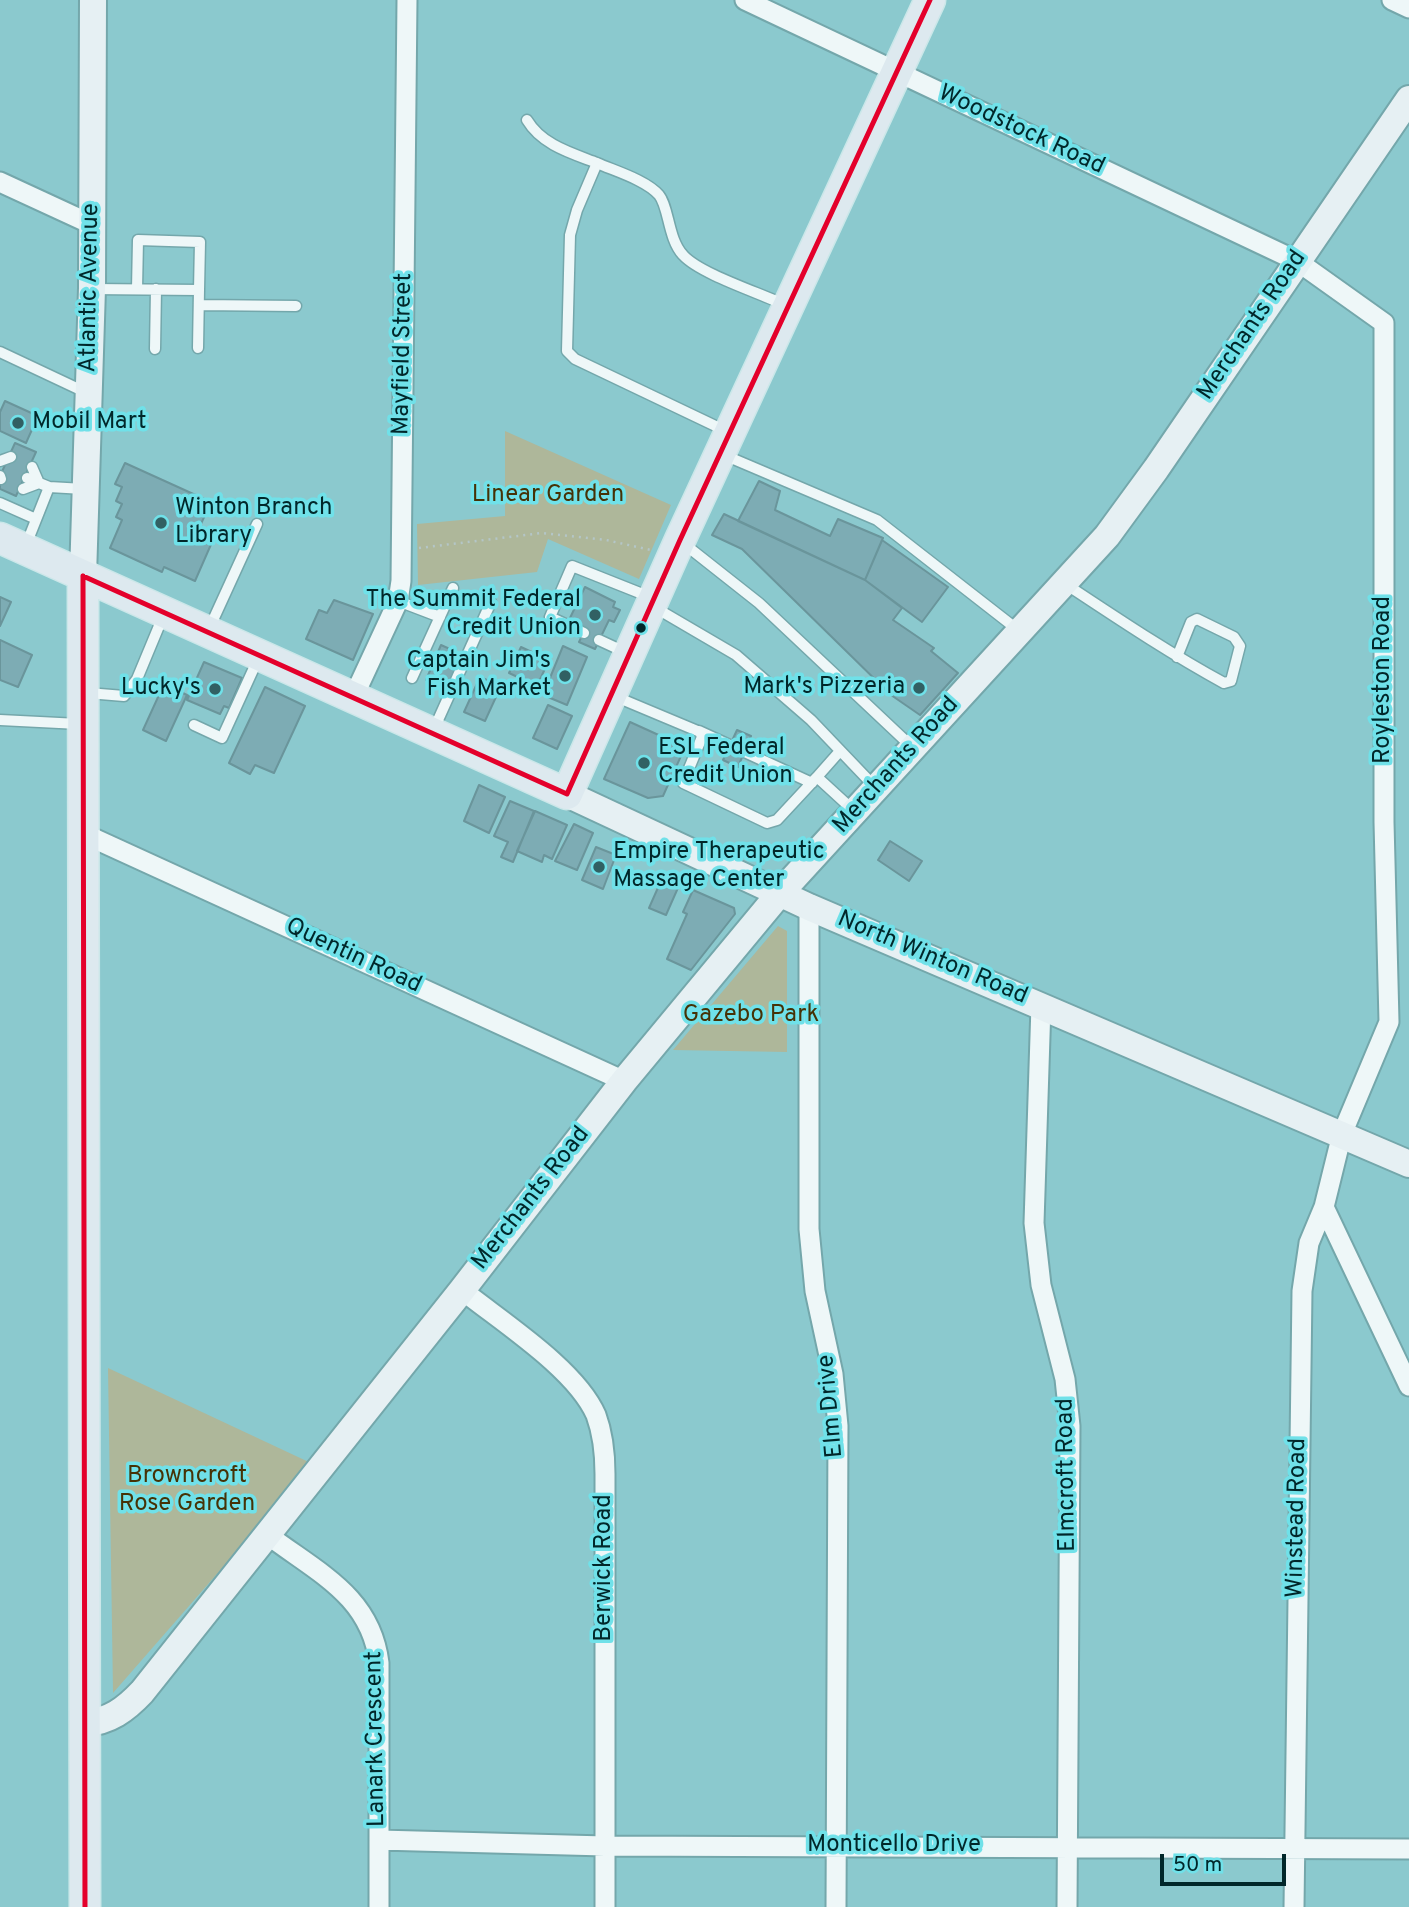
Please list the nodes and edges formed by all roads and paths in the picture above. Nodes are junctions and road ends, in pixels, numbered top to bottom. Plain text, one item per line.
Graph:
1 (93, 0) edge
2 (407, 0) edge
3 (745, 0) edge
4 (930, 0) edge
5 (1392, 0) edge
6 (1409, 8) edge
7 (897, 72) junction
8 (1409, 99) edge
9 (527, 120) dead end
10 (597, 163) junction
11 (0, 182) edge
12 (93, 225) junction
13 (1297, 261) junction
14 (92, 289) junction
15 (137, 289) junction
16 (156, 289) junction
17 (199, 290) junction
18 (198, 305) junction
19 (296, 306) dead end
20 (789, 307) junction
21 (198, 348) dead end
22 (155, 349) dead end
23 (0, 352) edge
24 (89, 393) junction
25 (725, 443) junction
26 (11, 457) dead end
27 (32, 467) dead end
28 (1, 470) edge
29 (27, 478) dead end
30 (44, 485) junction
31 (23, 489) dead end
32 (85, 489) junction
33 (0, 503) edge
34 (36, 519) junction
35 (257, 524) dead end
36 (680, 540) junction
37 (12, 544) edge
38 (413, 549) dead end
39 (651, 550) dead end
40 (83, 576) junction
41 (1063, 583) junction
42 (453, 588) dead end
43 (398, 601) junction
44 (491, 601) dead end
45 (652, 602) junction
46 (165, 613) junction
47 (440, 617) junction
48 (1019, 631) junction
49 (208, 632) junction
50 (583, 633) dead end
51 (599, 640) dead end
52 (629, 654) junction
53 (260, 656) junction
54 (1177, 657) junction
55 (412, 678) dead end
56 (83, 692) junction
57 (611, 695) junction
58 (353, 698) junction
59 (0, 720) edge
60 (83, 725) junction
61 (194, 725) dead end
62 (699, 732) junction
63 (432, 735) junction
64 (913, 748) junction
65 (840, 751) junction
66 (814, 780) junction
67 (876, 789) junction
68 (567, 794) junction
69 (855, 811) junction
70 (82, 833) junction
71 (780, 893) junction
72 (809, 907) junction
73 (1041, 1004) junction
74 (624, 1081) junction
75 (1342, 1134) junction
76 (1409, 1164) edge
77 (1325, 1207) junction
78 (463, 1290) junction
79 (1409, 1386) edge
80 (268, 1535) junction
81 (85, 1723) junction
82 (379, 1840) junction
83 (836, 1845) junction
84 (605, 1846) junction
85 (1068, 1846) junction
86 (1294, 1849) junction
87 (1409, 1849) edge
88 (85, 1907) edge
89 (379, 1907) edge
90 (605, 1907) edge
91 (836, 1907) edge
92 (1067, 1907) edge
93 (1294, 1907) edge

1 - 12 street, Atlantic Avenue
2 - 43 street, Mayfield Street
3 - 7 street, Woodstock Road
4 - 7 main road
5 - 6 street
7 - 13 street, Woodstock Road
7 - 20 main road
8 - 13 street, Merchants Road
9 - 10 lane
10 - 20 lane
10 - 25 lane
11 - 12 street
12 - 14 street, Atlantic Avenue
13 - 41 street, Merchants Road
13 - 75 street, Royleston Road
14 - 15 lane
14 - 24 street, Atlantic Avenue
15 - 16 lane
15 - 17 lane
16 - 17 lane
16 - 22 lane
17 - 18 lane
18 - 19 lane
18 - 21 lane
20 - 25 main road
23 - 24 lane
24 - 32 street, Atlantic Avenue
25 - 36 main road
25 - 48 lane
26 - 28 lane
27 - 30 lane
29 - 30 lane
30 - 31 lane
30 - 32 lane
30 - 34 lane
32 - 40 street, Atlantic Avenue
33 - 34 lane
34 - 37 lane
35 - 49 lane
36 - 45 main road
36 - 64 lane
37 - 40 main road, North Winton Road
38 - 39 path
40 - 46 main road, North Winton Road
40 - 56 main road
41 - 48 street, Merchants Road
41 - 54 lane
42 - 47 lane
43 - 47 lane
43 - 58 street, Mayfield Street
44 - 63 lane
45 - 50 lane
45 - 52 main road
45 - 65 lane
46 - 49 main road, North Winton Road
46 - 56 lane
47 - 55 lane
48 - 64 street, Merchants Road
49 - 53 main road, North Winton Road
51 - 52 lane
52 - 57 main road
53 - 58 main road, North Winton Road
53 - 61 lane
54 - 54 lane
56 - 60 main road
57 - 62 lane
57 - 68 main road
58 - 63 main road, North Winton Road
59 - 60 lane
60 - 70 main road
62 - 66 lane
62 - 66 lane
63 - 68 main road, North Winton Road
64 - 67 street, Merchants Road
65 - 66 lane
65 - 67 lane
66 - 69 lane
67 - 69 street, Merchants Road
68 - 71 street, North Winton Road
69 - 71 street, Merchants Road
70 - 74 street, Quentin Road
70 - 81 main road
71 - 72 street, North Winton Road
71 - 74 street, Merchants Road
72 - 73 street, North Winton Road
72 - 83 street, Elm Drive
73 - 75 street, North Winton Road
73 - 85 street, Elmcroft Road
74 - 78 street, Merchants Road
75 - 76 street, North Winton Road
75 - 77 street, Winstead Road
77 - 79 street
77 - 86 street, Winstead Road
78 - 80 street, Merchants Road
78 - 84 street, Berwick Road
80 - 81 street, Merchants Road
80 - 82 street, Lanark Crescent
81 - 88 main road
82 - 84 street, Monticello Drive
82 - 89 street, Lanark Crescent
83 - 84 street, Monticello Drive
83 - 85 street, Monticello Drive
83 - 91 street, Elm Drive
84 - 90 street, Berwick Road
85 - 86 street, Monticello Drive
85 - 92 street, Elmcroft Road
86 - 87 street, Monticello Drive
86 - 93 street, Winstead Road

